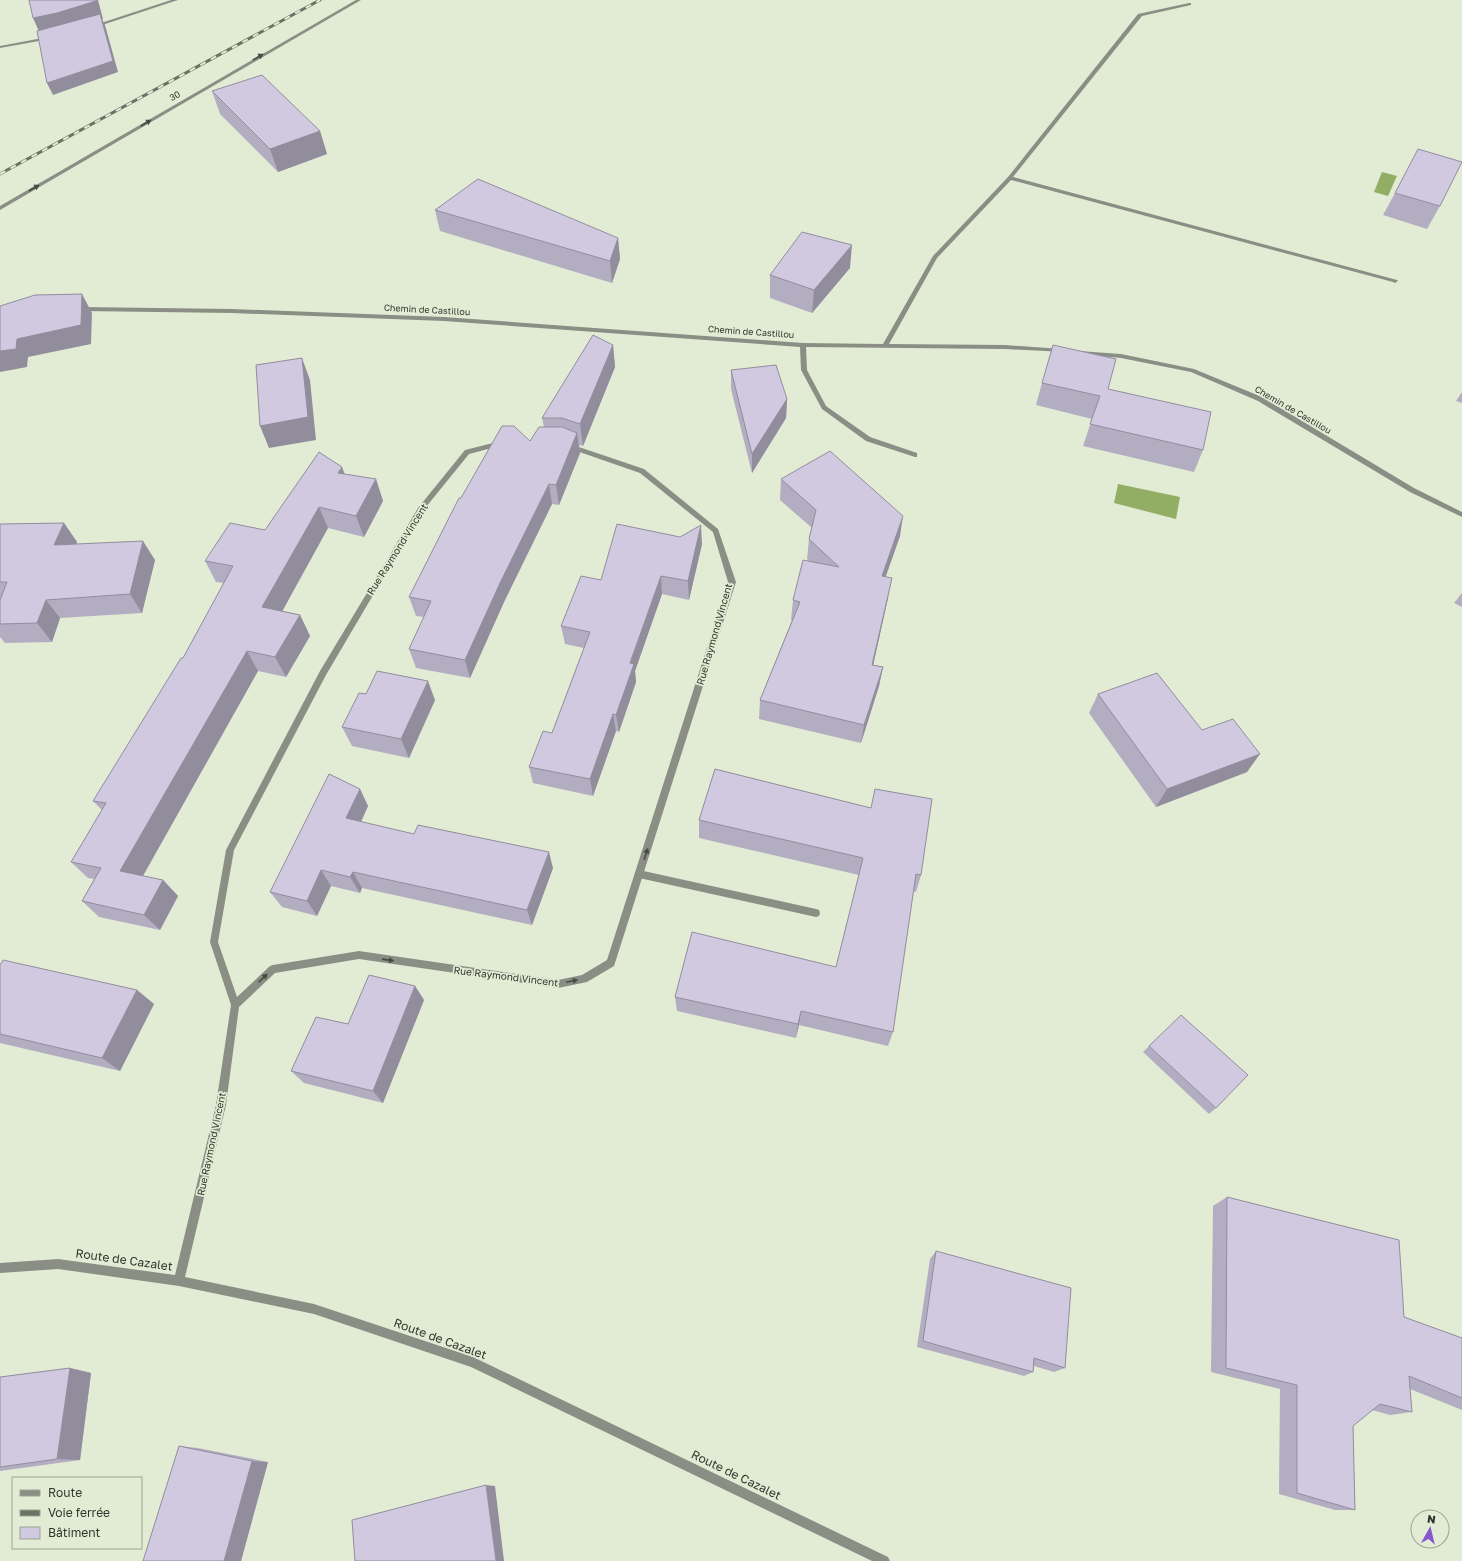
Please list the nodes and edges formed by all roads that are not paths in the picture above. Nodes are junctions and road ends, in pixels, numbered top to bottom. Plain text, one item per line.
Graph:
1 (176, 0) edge
2 (359, 0) edge
3 (1188, 4) dead end
4 (87, 28) edge
5 (51, 38) edge
6 (0, 47) edge
7 (1010, 178) junction
8 (0, 208) edge
9 (1395, 281) dead end
10 (73, 309) edge
11 (803, 345) junction
12 (885, 346) junction
13 (1067, 352) edge
14 (1075, 352) edge
15 (512, 443) edge
16 (565, 444) edge
17 (915, 455) dead end
18 (1462, 515) edge
19 (639, 874) junction
20 (816, 913) dead end
21 (235, 1005) junction
22 (0, 1268) edge
23 (179, 1281) junction
24 (884, 1561) edge

1 - 4 street
8 -> 2 street, 30
3 - 7 street
5 - 6 street
7 - 9 street
7 - 12 street
10 - 11 street, Chemin de Castillou
11 - 12 street, Chemin de Castillou
11 - 17 street
12 - 13 street, Chemin de Castillou
14 - 18 street, Chemin de Castillou
15 - 21 street, Rue Raymond Vincent
19 -> 16 street, Rue Raymond Vincent
19 - 20 street
21 -> 19 street, Rue Raymond Vincent
21 - 23 street, Rue Raymond Vincent
22 - 23 street, Route de Cazalet
23 - 24 street, Route de Cazalet

